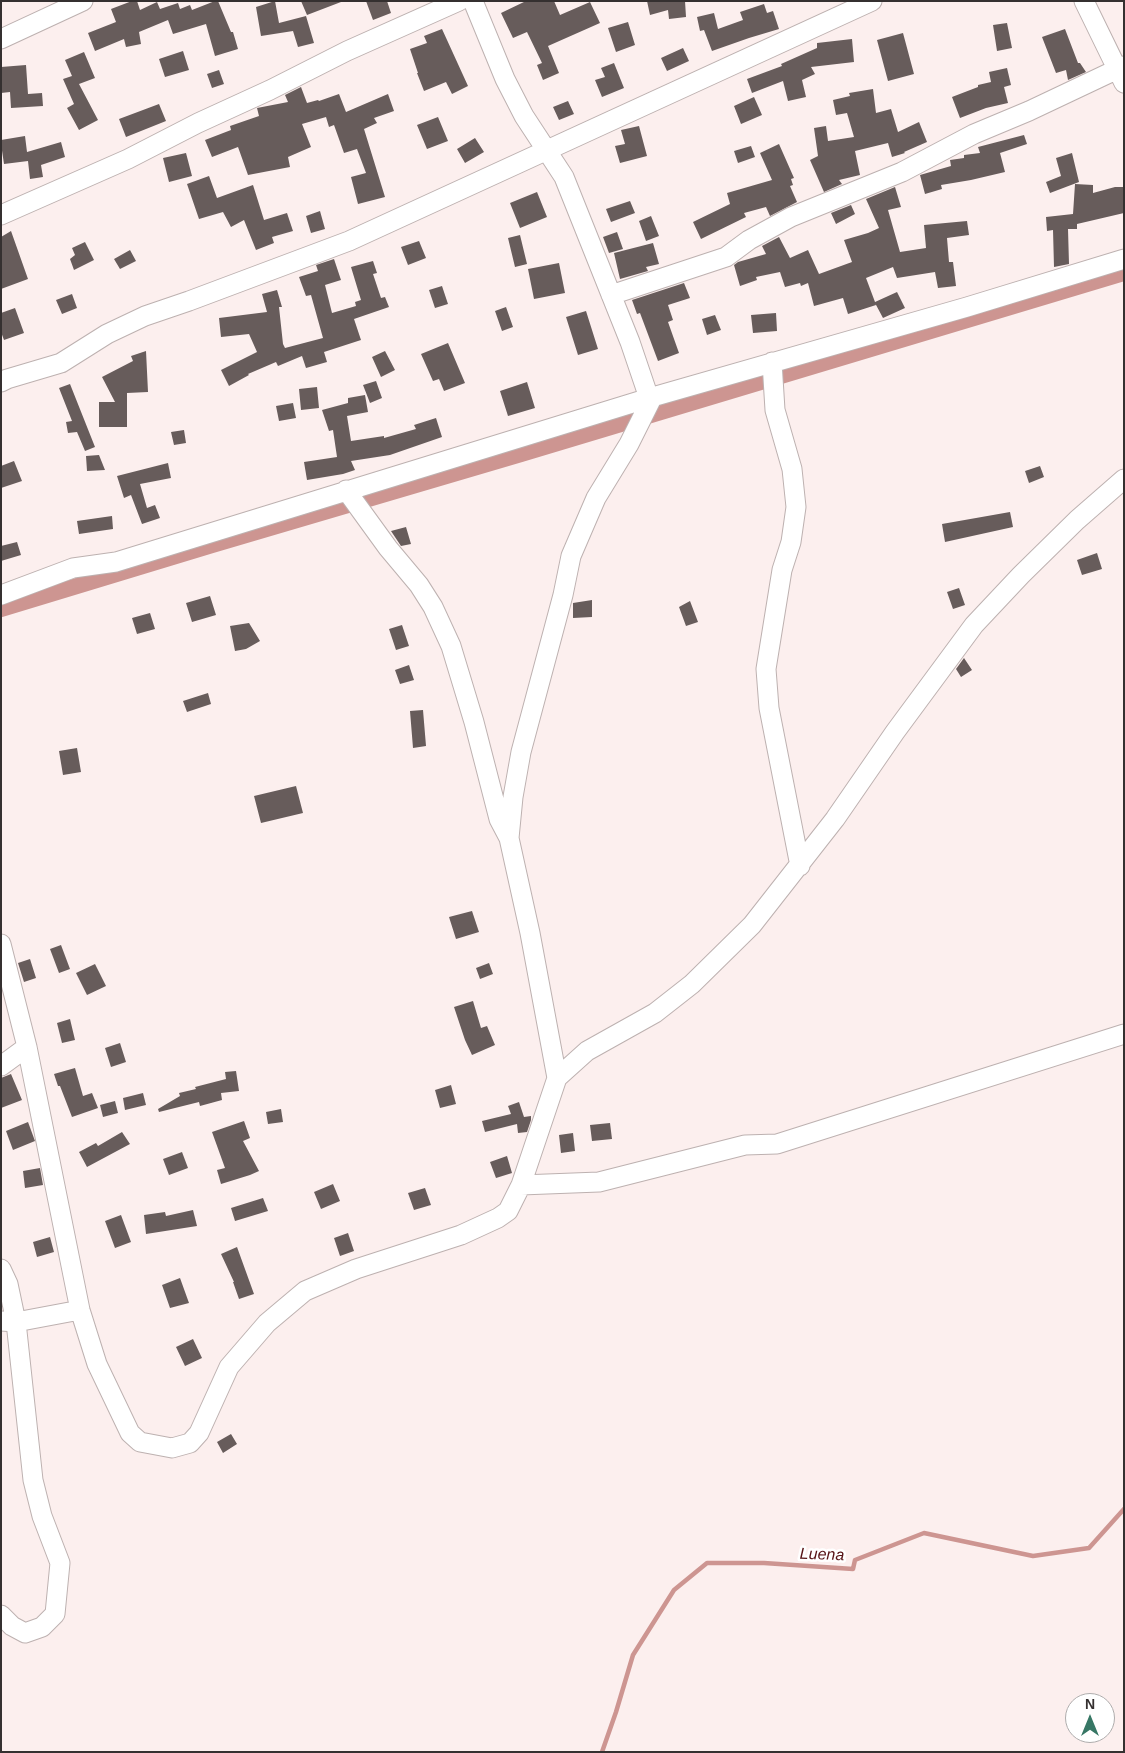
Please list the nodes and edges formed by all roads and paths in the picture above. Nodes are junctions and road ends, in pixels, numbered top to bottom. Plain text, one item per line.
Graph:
1 (83, 1) edge
2 (460, 1) edge
3 (472, 1) edge
4 (872, 1) edge
5 (1084, 1) edge
6 (1, 39) edge
7 (1121, 73) edge
8 (547, 150) junction
9 (1, 215) edge
10 (1124, 259) edge
11 (611, 295) junction
12 (772, 362) junction
13 (3, 375) edge
14 (651, 397) junction
15 (1124, 479) edge
16 (346, 490) junction
17 (1, 595) edge
18 (509, 838) junction
19 (800, 866) junction
20 (1, 944) edge
21 (1124, 1034) edge
22 (27, 1047) junction
23 (1, 1066) edge
24 (557, 1078) junction
25 (521, 1185) junction
26 (1, 1269) edge
27 (80, 1310) junction
28 (9, 1322) edge
29 (1, 1616) edge

1 - 6 street
2 - 9 street
3 - 8 street
4 - 8 street
5 - 7 street
7 - 11 street
8 - 11 street
8 - 13 street
10 - 12 street
11 - 14 street
12 - 14 street
12 - 19 street
14 - 16 street
14 - 18 street
15 - 19 street
16 - 17 street
16 - 18 street
18 - 24 street
19 - 24 street
20 - 22 street
21 - 25 street
22 - 23 street
22 - 27 street
24 - 25 street
25 - 27 street
26 - 28 street
27 - 28 street
28 - 29 street

